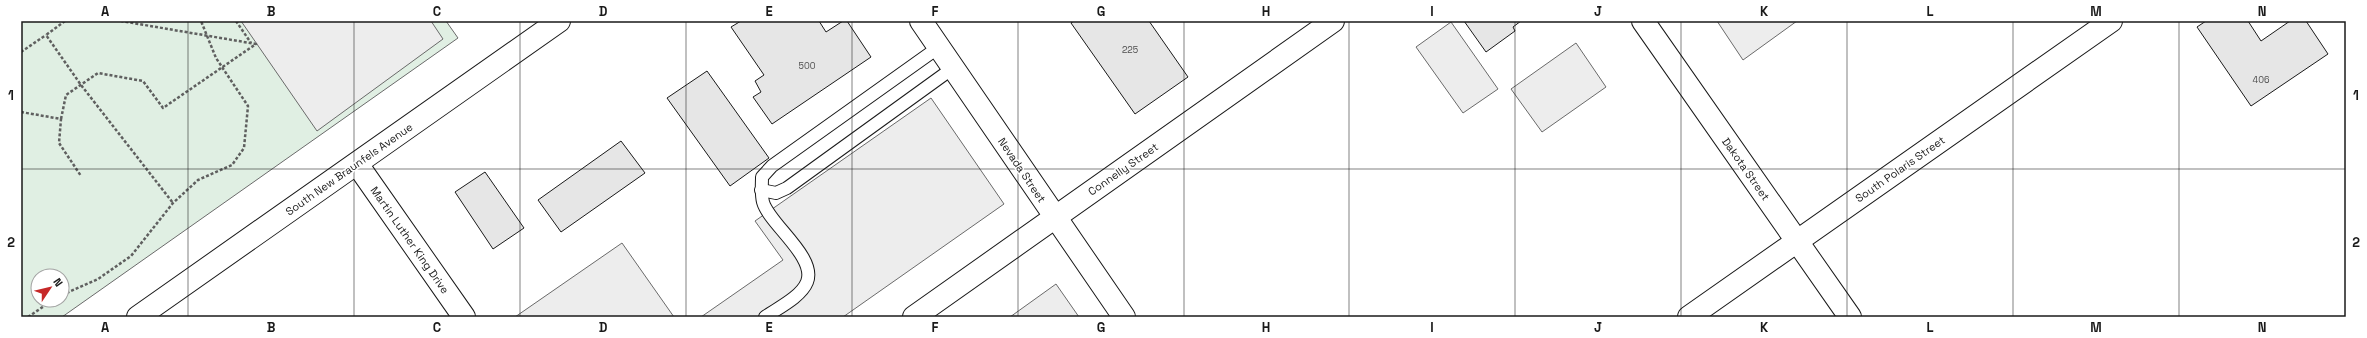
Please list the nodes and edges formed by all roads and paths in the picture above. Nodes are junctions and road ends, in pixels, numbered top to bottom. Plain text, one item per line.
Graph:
1 (65, 21) edge
2 (121, 21) edge
3 (202, 21) edge
4 (236, 21) edge
5 (559, 21) edge
6 (921, 21) edge
7 (1333, 21) edge
8 (1643, 21) edge
9 (2111, 21) edge
10 (46, 35) junction
11 (207, 35) junction
12 (251, 43) junction
13 (939, 47) junction
14 (21, 52) edge
15 (223, 67) junction
16 (953, 68) junction
17 (81, 85) junction
18 (21, 112) edge
19 (61, 119) junction
20 (357, 164) junction
21 (81, 176) dead end
22 (761, 190) junction
23 (173, 203) junction
24 (1055, 218) junction
25 (1796, 242) junction
26 (70, 291) edge
27 (41, 308) edge
28 (148, 314) edge
29 (28, 317) edge
30 (464, 317) edge
31 (765, 317) edge
32 (914, 317) edge
33 (1124, 317) edge
34 (1689, 317) edge
35 (1850, 317) edge

1 - 10 path
2 - 11 path
3 - 11 path
4 - 12 path
5 - 20 street, South New Braunfels Avenue
6 - 13 street, Nevada Street
7 - 24 street, Connelly Street
8 - 25 street, Dakota Street
9 - 25 street, South Polaris Street
10 - 14 path
10 - 17 path
11 - 12 path
11 - 15 path
12 - 15 path
13 - 16 street, Nevada Street
13 - 22 lane
15 - 17 path
15 - 23 path
16 - 22 lane
16 - 24 street, Nevada Street
17 - 19 path
17 - 23 path
18 - 19 path
19 - 21 path
20 - 28 street, South New Braunfels Avenue
20 - 30 street, Martin Luther King Drive
22 - 31 lane
23 - 26 path
24 - 32 street, Connelly Street
24 - 33 street, Nevada Street
25 - 34 street, South Polaris Street
25 - 35 street, Dakota Street
27 - 29 path

